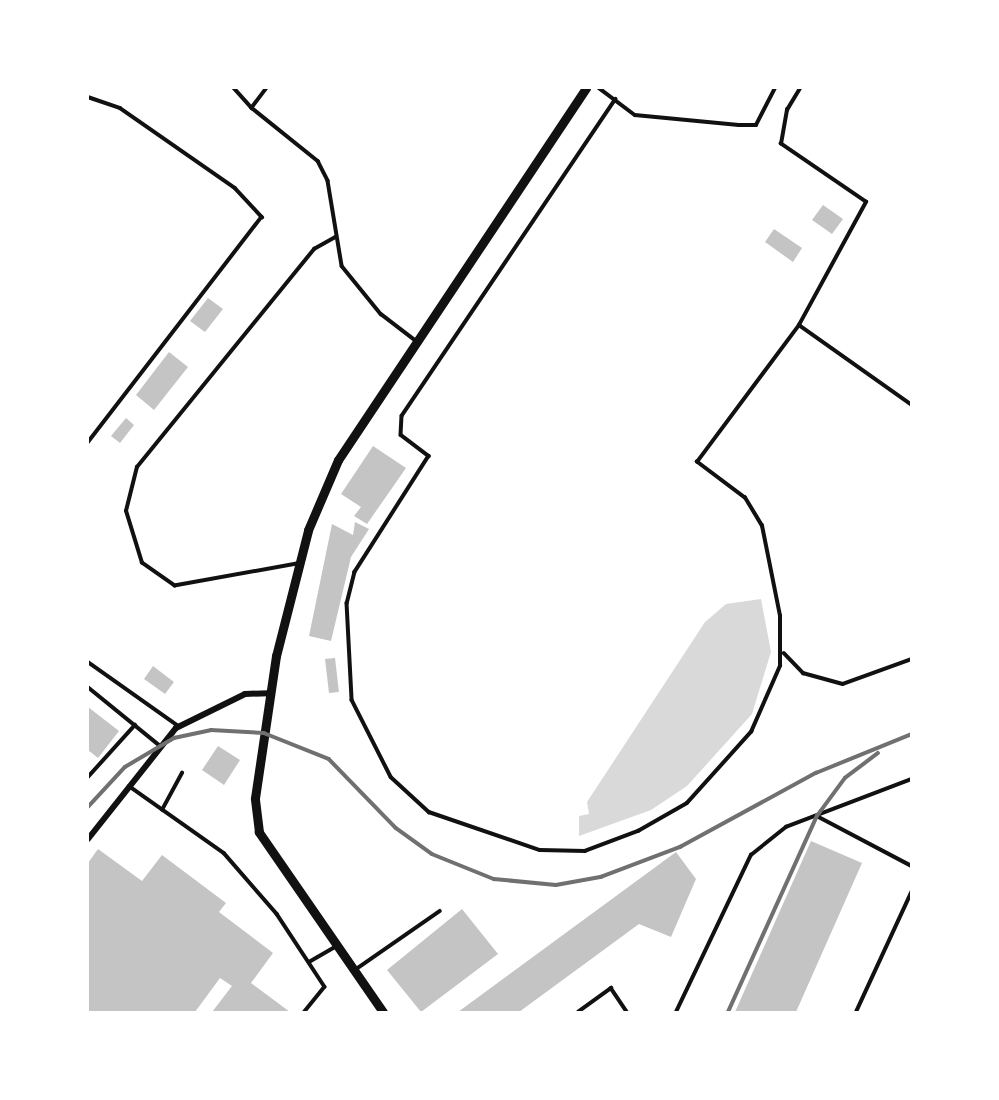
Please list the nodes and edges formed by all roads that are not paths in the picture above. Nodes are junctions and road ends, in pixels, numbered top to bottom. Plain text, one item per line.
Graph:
1 (234, 88) edge
2 (267, 88) edge
3 (586, 88) edge
4 (599, 88) edge
5 (775, 88) edge
6 (800, 88) edge
7 (88, 97) edge
8 (615, 99) junction
9 (252, 108) junction
10 (336, 237) junction
11 (799, 325) junction
12 (417, 341) junction
13 (912, 405) edge
14 (88, 443) edge
15 (299, 564) junction
16 (784, 653) junction
17 (912, 659) edge
18 (88, 662) edge
19 (88, 687) edge
20 (269, 693) junction
21 (135, 725) junction
22 (179, 727) junction
23 (159, 745) junction
24 (182, 773) dead end
25 (88, 777) edge
26 (912, 779) edge
27 (128, 786) junction
28 (162, 810) junction
29 (817, 816) junction
30 (88, 839) edge
31 (912, 866) edge
32 (912, 891) edge
33 (440, 911) dead end
34 (335, 947) junction
35 (309, 962) junction
36 (354, 972) junction
37 (305, 1013) edge
38 (383, 1013) edge
39 (579, 1013) edge
40 (627, 1013) edge
41 (676, 1013) edge
42 (856, 1013) edge

1 - 9 lane
2 - 9 lane
3 - 12 main road
4 - 8 lane
5 - 8 lane
6 - 11 lane
7 - 14 lane
8 - 16 lane
9 - 10 lane
10 - 12 lane
10 - 15 lane
11 - 13 lane
11 - 16 lane
12 - 15 main road
15 - 20 main road
16 - 17 lane
18 - 22 lane
19 - 21 lane
20 - 22 street
20 - 34 main road
21 - 23 lane
21 - 25 lane
22 - 23 street
23 - 27 street
24 - 28 lane
26 - 29 lane
27 - 28 lane
27 - 30 street
28 - 35 lane
29 - 31 lane
29 - 41 lane
32 - 42 lane
33 - 36 lane
34 - 35 lane
34 - 36 main road
35 - 37 lane
36 - 38 main road
39 - 40 lane

